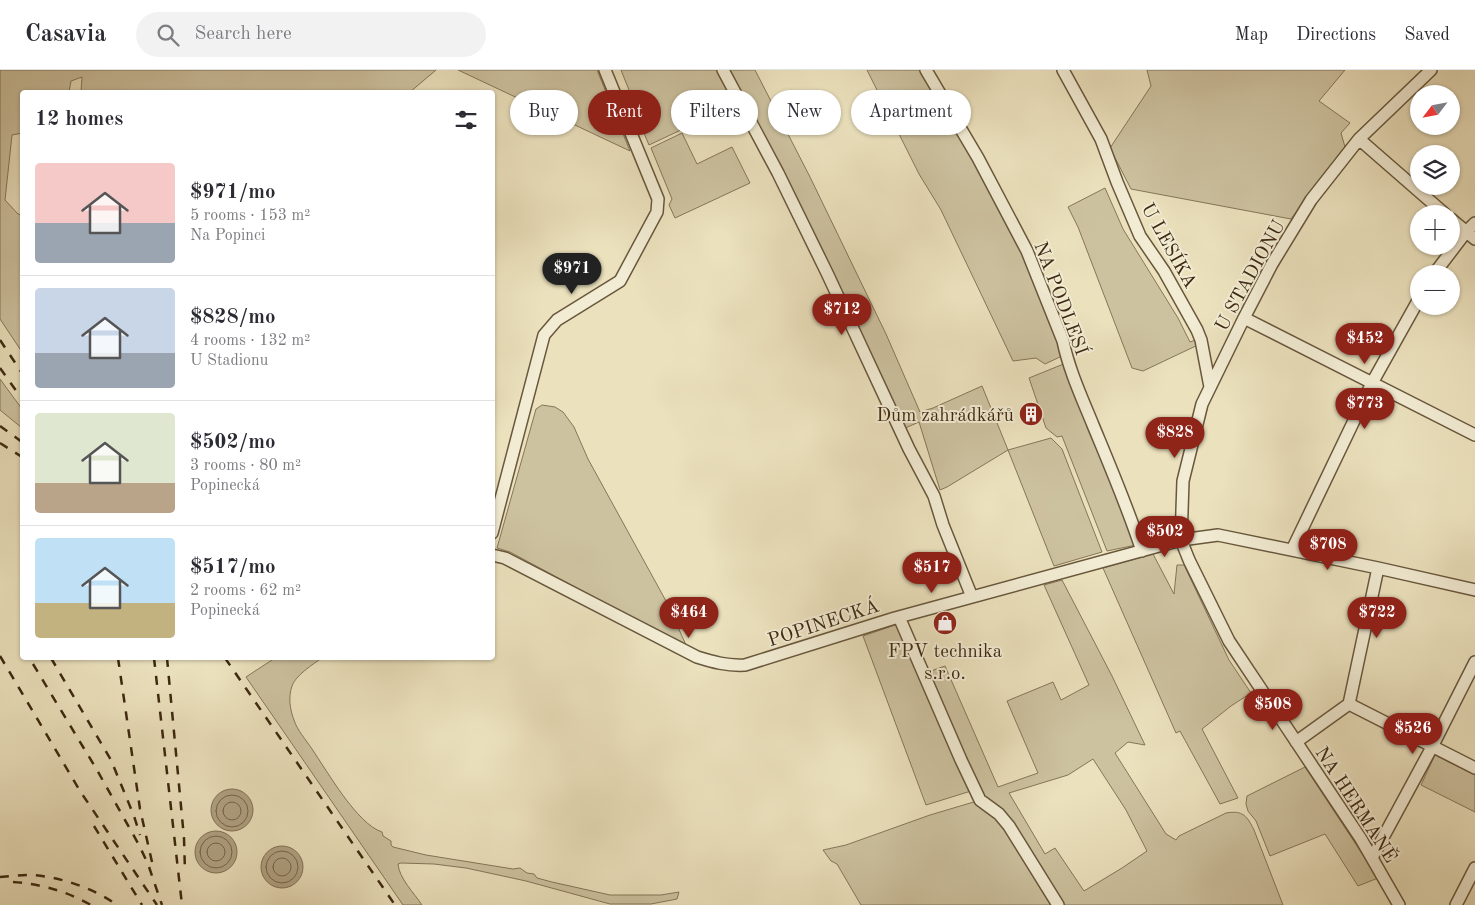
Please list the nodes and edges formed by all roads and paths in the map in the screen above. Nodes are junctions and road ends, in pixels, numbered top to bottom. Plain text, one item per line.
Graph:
1 (605, 70) edge
2 (723, 70) edge
3 (926, 70) edge
4 (1063, 70) edge
5 (1431, 70) edge
6 (1359, 139) junction
7 (1435, 205) edge
8 (1475, 223) edge
9 (1460, 227) edge
10 (1471, 236) edge
11 (1443, 265) edge
12 (1410, 315) edge
13 (1244, 318) junction
14 (1372, 383) junction
15 (1210, 387) junction
16 (1475, 435) edge
17 (495, 522) edge
18 (1181, 540) junction
19 (1142, 550) junction
20 (1292, 550) junction
21 (495, 555) edge
22 (1378, 568) junction
23 (1475, 590) edge
24 (972, 597) junction
25 (899, 617) junction
26 (1475, 662) edge
27 (1349, 704) junction
28 (1296, 742) junction
29 (1432, 746) junction
30 (1475, 768) edge
31 (1372, 858) junction
32 (1474, 872) edge
33 (1058, 905) edge
34 (1399, 905) edge
35 (1456, 905) edge

1 - 17 street
2 - 24 street
3 - 19 street, NA PODLESÍ
4 - 15 street, U LESÍKA
5 - 6 street, U STADIONU
6 - 7 street
6 - 13 street, U STADIONU
8 - 10 street
9 - 10 street
10 - 11 street
12 - 14 street
13 - 14 street
13 - 15 street, U STADIONU
14 - 16 street
14 - 20 street
15 - 18 street, U STADIONU
18 - 19 street, POPINECKÁ
18 - 20 street, POPINECKÁ
18 - 28 street, NA HERMANĚ
19 - 24 street, POPINECKÁ
20 - 22 street, POPINECKÁ
21 - 25 street, POPINECKÁ
22 - 23 street, POPINECKÁ
22 - 27 street
24 - 25 street, POPINECKÁ
25 - 33 street
26 - 29 street
27 - 28 street
27 - 29 street
28 - 31 street, NA HERMANĚ
29 - 30 street
29 - 31 street
31 - 34 street, NA HERMANĚ
32 - 35 street

